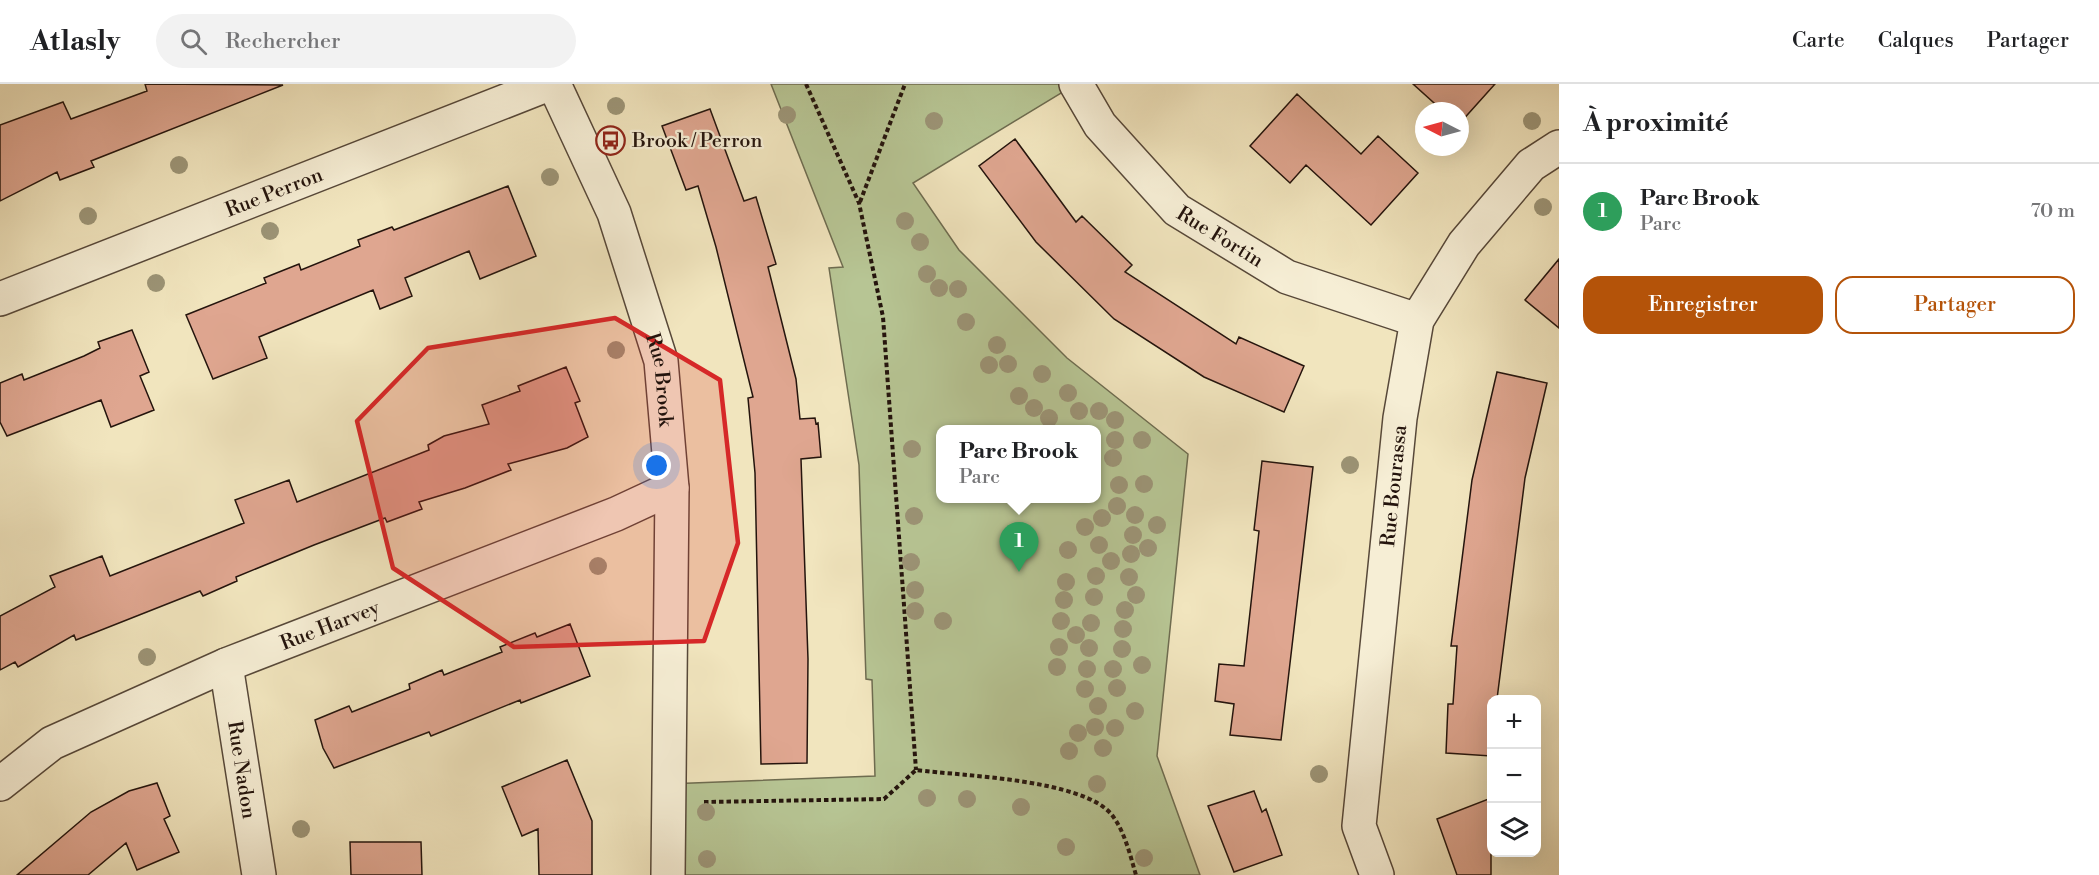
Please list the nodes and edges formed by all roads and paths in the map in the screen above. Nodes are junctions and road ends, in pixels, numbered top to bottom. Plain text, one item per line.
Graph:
1 (549, 84) edge
2 (554, 84) edge
3 (806, 84) edge
4 (906, 84) edge
5 (1076, 84) edge
6 (1559, 147) edge
7 (859, 203) junction
8 (0, 298) edge
9 (1417, 320) junction
10 (672, 488) junction
11 (226, 665) junction
12 (916, 770) junction
13 (0, 784) edge
14 (668, 802) junction
15 (260, 875) edge
16 (668, 875) edge
17 (1136, 875) edge
18 (1377, 875) edge

1 - 8 street, Rue Perron
2 - 10 street, Rue Brook
3 - 7 path
4 - 7 path
5 - 9 street, Rue Fortin
6 - 9 street, Rue Bourassa
7 - 12 path
9 - 18 street, Rue Bourassa
10 - 11 street, Rue Harvey
10 - 14 street, Rue Brook
11 - 13 street, Rue Harvey
11 - 15 street, Rue Nadon
12 - 14 path
12 - 17 path
14 - 16 street, Rue Brook

